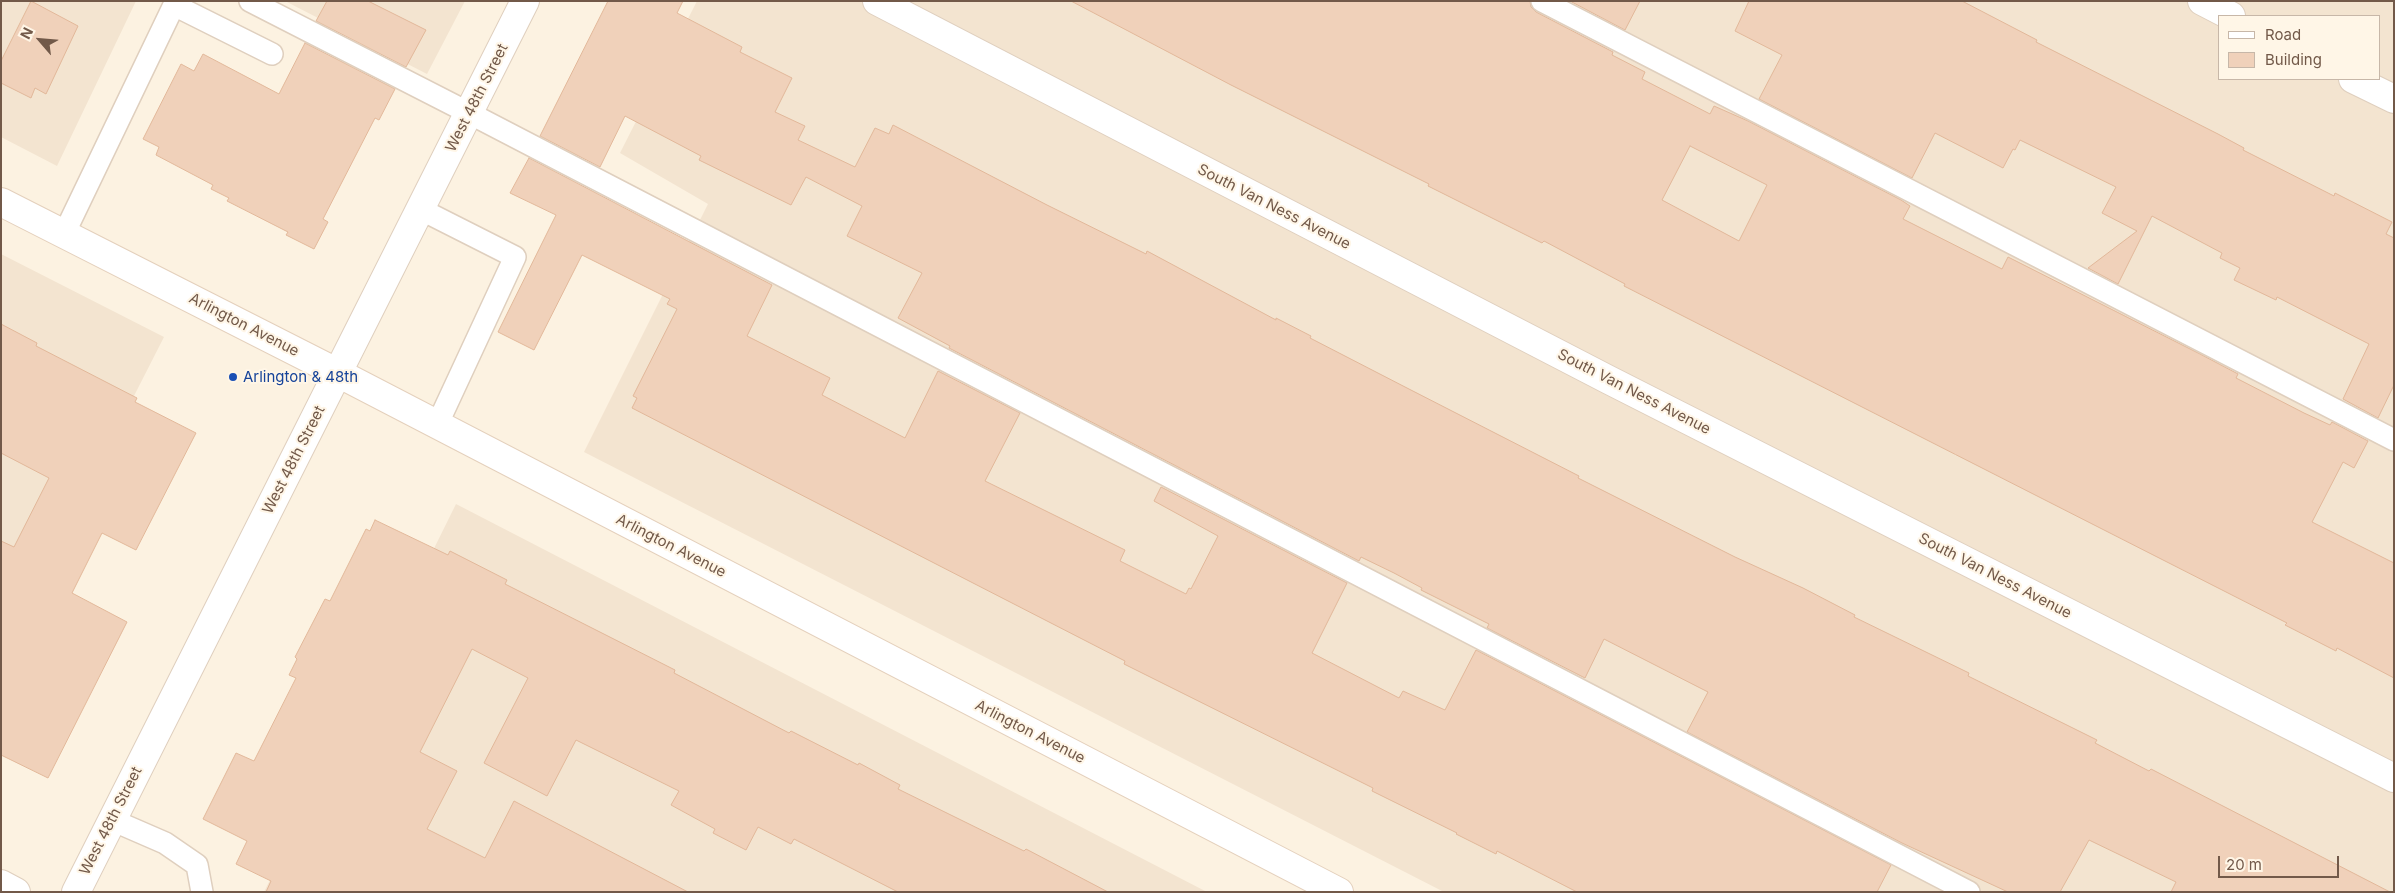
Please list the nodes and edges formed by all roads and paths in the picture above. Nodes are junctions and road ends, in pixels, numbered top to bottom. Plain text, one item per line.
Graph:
1 (250, 1) edge
2 (526, 1) edge
3 (877, 1) edge
4 (1542, 1) edge
5 (2202, 1) edge
6 (2229, 15) edge
7 (272, 54) dead end
8 (2355, 80) edge
9 (2394, 100) edge
10 (470, 113) junction
11 (1, 202) edge
12 (420, 209) junction
13 (64, 234) junction
14 (338, 373) junction
15 (437, 425) junction
16 (2394, 440) edge
17 (2394, 778) edge
18 (112, 820) junction
19 (1, 884) edge
20 (16, 892) edge
21 (76, 892) edge
22 (202, 892) edge
23 (1339, 892) edge
24 (1969, 892) edge

1 - 10 lane
2 - 10 street, West 48th Street
3 - 17 street, South Van Ness Avenue
4 - 16 lane
5 - 6 street
7 - 13 lane
8 - 9 street
10 - 12 street, West 48th Street
10 - 24 lane
11 - 13 street, Arlington Avenue
12 - 14 street, West 48th Street
12 - 15 lane
13 - 14 street, Arlington Avenue
14 - 15 street, Arlington Avenue
14 - 18 street, West 48th Street
15 - 23 street, Arlington Avenue
18 - 21 street, West 48th Street
18 - 22 lane
19 - 20 street

